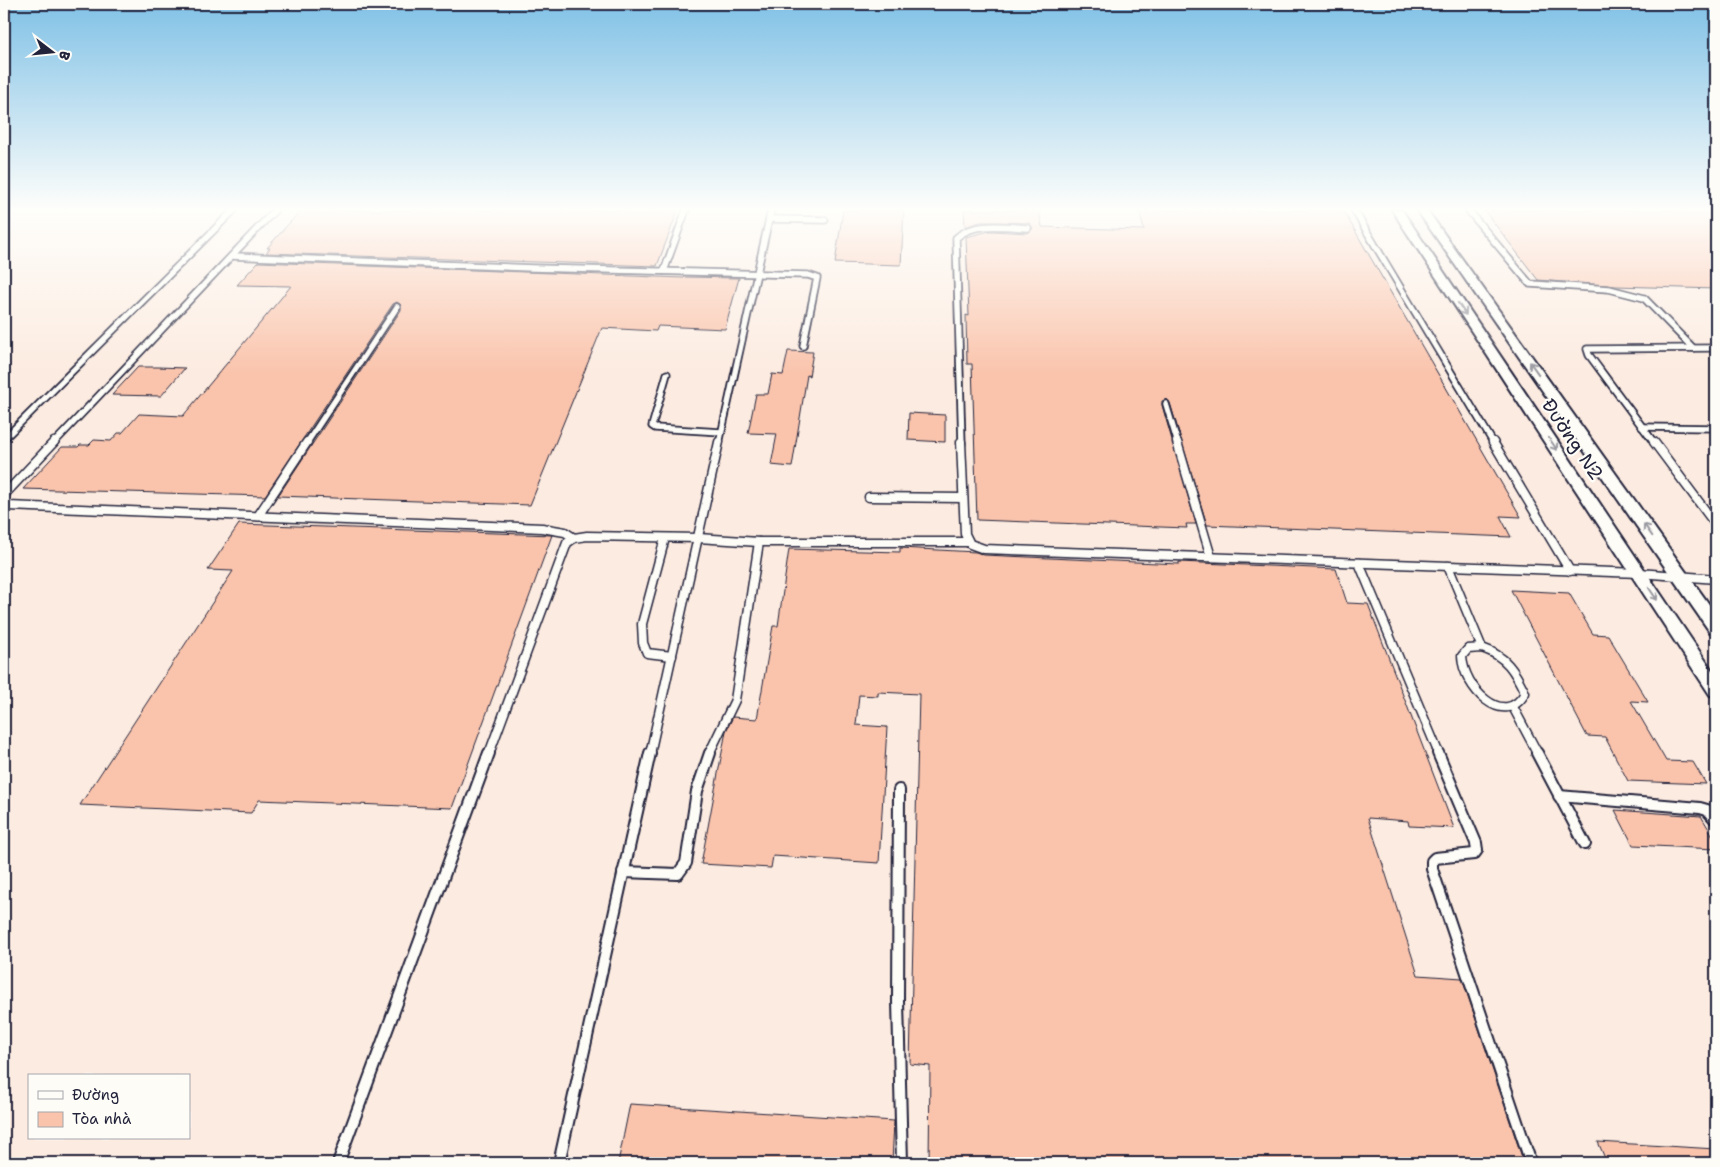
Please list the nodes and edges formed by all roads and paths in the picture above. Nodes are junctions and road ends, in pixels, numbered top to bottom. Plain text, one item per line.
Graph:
1 (179, 264) edge
2 (224, 264) edge
3 (476, 264) edge
4 (666, 264) edge
5 (758, 264) edge
6 (957, 264) edge
7 (1387, 264) edge
8 (1433, 264) edge
9 (1460, 264) edge
10 (1514, 264) edge
11 (664, 271) junction
12 (756, 273) junction
13 (397, 307) dead end
14 (803, 346) dead end
15 (1693, 348) junction
16 (1716, 348) edge
17 (667, 374) dead end
18 (1166, 404) dead end
19 (1642, 427) junction
20 (1715, 428) dead end
21 (721, 432) junction
22 (4, 439) edge
23 (4, 495) edge
24 (869, 497) dead end
25 (963, 498) junction
26 (4, 504) edge
27 (1705, 510) junction
28 (1716, 511) edge
29 (258, 516) junction
30 (1716, 525) edge
31 (574, 538) junction
32 (666, 538) junction
33 (698, 538) junction
34 (759, 542) junction
35 (968, 542) junction
36 (1212, 557) junction
37 (1359, 563) junction
38 (1448, 566) junction
39 (1570, 571) junction
40 (1639, 573) junction
41 (1680, 576) junction
42 (1716, 579) edge
43 (1716, 627) edge
44 (1482, 648) junction
45 (672, 656) junction
46 (1716, 690) edge
47 (1513, 707) junction
48 (899, 790) dead end
49 (1559, 796) junction
50 (1716, 820) edge
51 (1585, 844) dead end
52 (623, 872) junction
53 (338, 1163) edge
54 (558, 1163) edge
55 (902, 1163) edge
56 (1531, 1163) edge

1 - 22 lane
2 - 23 lane
3 - 11 lane
4 - 11 lane
5 - 12 lane
6 - 25 lane
7 - 39 lane
8 -> 40 street, Đường N2
41 -> 9 street, Đường N2
10 - 15 lane
11 - 12 lane
12 - 14 lane
12 - 21 lane
13 - 29 lane
15 - 16 lane
15 - 19 lane
17 - 21 lane
18 - 36 lane
19 - 20 lane
19 - 27 lane
21 - 33 lane
24 - 25 lane
25 - 35 lane
26 - 29 lane
27 - 28 lane
27 - 30 lane
29 - 31 lane
31 - 32 lane
31 - 53 lane
32 - 33 lane
32 - 45 lane
33 - 34 lane
33 - 45 lane
34 - 35 lane
34 - 52 lane
35 - 36 lane
36 - 37 lane
37 - 38 lane
37 - 56 lane
38 - 39 lane
38 - 44 lane
39 - 40 lane
40 - 41 lane
40 -> 46 street, Đường N2
41 - 42 lane
41 - 43 street, Đường N2
44 - 47 lane
44 - 47 lane
45 - 52 lane
47 - 49 lane
48 - 55 lane
49 - 50 lane
49 - 51 lane
52 - 54 lane

